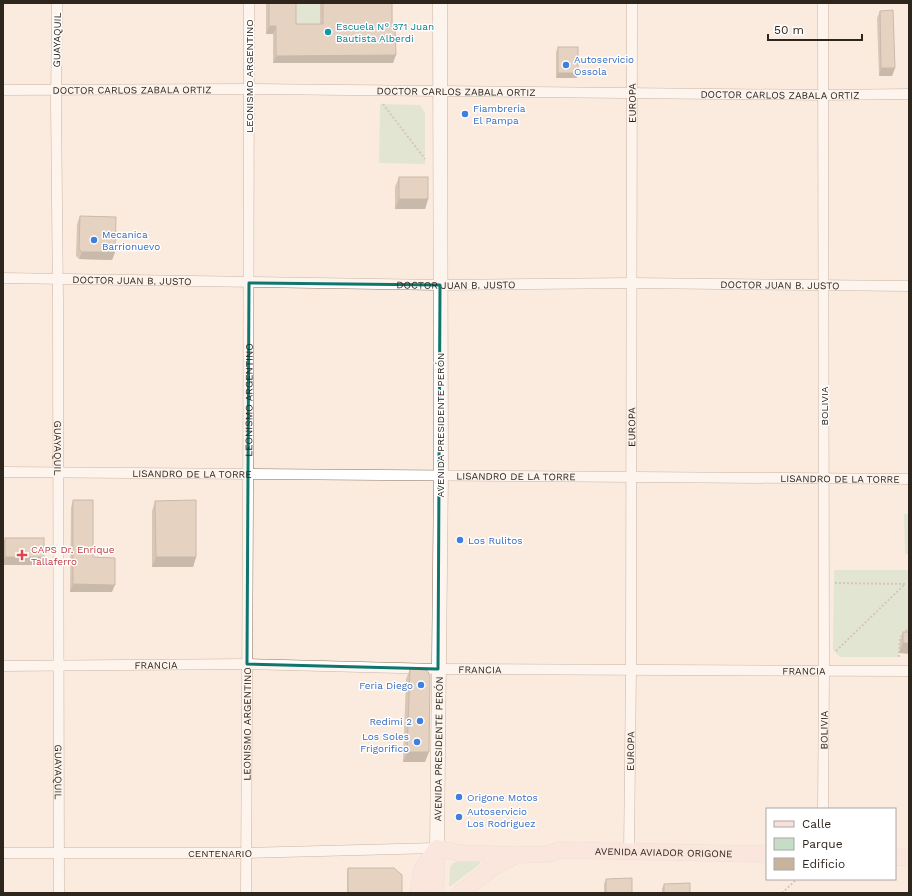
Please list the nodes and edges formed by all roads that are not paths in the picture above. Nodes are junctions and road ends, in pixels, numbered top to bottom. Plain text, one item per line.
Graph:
1 (57, 3) edge
2 (249, 3) edge
3 (440, 3) edge
4 (632, 3) edge
5 (823, 3) edge
6 (250, 89) junction
7 (3, 90) edge
8 (56, 90) junction
9 (440, 91) junction
10 (632, 93) junction
11 (909, 94) edge
12 (824, 95) junction
13 (3, 278) edge
14 (58, 278) junction
15 (249, 282) junction
16 (632, 283) junction
17 (440, 285) junction
18 (824, 285) junction
19 (909, 286) edge
20 (3, 472) edge
21 (58, 472) junction
22 (249, 474) junction
23 (441, 475) junction
24 (632, 476) junction
25 (824, 478) junction
26 (909, 479) edge
27 (247, 664) junction
28 (3, 666) edge
29 (59, 666) junction
30 (438, 669) junction
31 (632, 670) junction
32 (824, 670) junction
33 (909, 671) edge
34 (823, 808) edge
35 (437, 848) junction
36 (559, 850) junction
37 (629, 851) junction
38 (3, 853) edge
39 (246, 853) junction
40 (60, 854) junction
41 (766, 854) edge
42 (518, 855) junction
43 (896, 858) edge
44 (909, 858) edge
45 (59, 893) edge
46 (246, 893) edge
47 (418, 893) edge
48 (435, 893) edge
49 (460, 893) edge

1 - 8 street, GUAYAQUIL
2 - 6 street, LEONISMO ARGENTINO
3 - 9 main road, AVENIDA PRESIDENTE PERÓN
4 - 10 street, EUROPA
5 - 12 street, BOLIVIA
6 - 8 street, DOCTOR CARLOS ZABALA ORTIZ
6 - 9 street, DOCTOR CARLOS ZABALA ORTIZ
6 - 15 street, LEONISMO ARGENTINO
7 - 8 street, DOCTOR CARLOS ZABALA ORTIZ
8 - 14 street, GUAYAQUIL
9 - 10 street, DOCTOR CARLOS ZABALA ORTIZ
9 - 17 main road, AVENIDA PRESIDENTE PERÓN
10 - 12 street, DOCTOR CARLOS ZABALA ORTIZ
10 - 16 street, EUROPA
11 - 12 street, DOCTOR CARLOS ZABALA ORTIZ
12 - 18 street, BOLIVIA
13 - 14 street, DOCTOR JUAN B. JUSTO
14 - 15 street, DOCTOR JUAN B. JUSTO
14 - 21 street, GUAYAQUIL
15 - 17 street, DOCTOR JUAN B. JUSTO
15 - 22 street, LEONISMO ARGENTINO
16 - 17 street, DOCTOR JUAN B. JUSTO
16 - 18 street, DOCTOR JUAN B. JUSTO
16 - 24 street, EUROPA
17 - 23 main road, AVENIDA PRESIDENTE PERÓN
18 - 19 street, DOCTOR JUAN B. JUSTO
18 - 25 street, BOLIVIA
20 - 21 street, LISANDRO DE LA TORRE
21 - 22 street, LISANDRO DE LA TORRE
21 - 29 street, GUAYAQUIL
22 - 23 street, LISANDRO DE LA TORRE
22 - 27 street, LEONISMO ARGENTINO
23 - 24 street, LISANDRO DE LA TORRE
23 - 30 main road, AVENIDA PRESIDENTE PERÓN
24 - 25 street, LISANDRO DE LA TORRE
24 - 31 street, EUROPA
25 - 26 street, LISANDRO DE LA TORRE
25 - 32 street, BOLIVIA
27 - 29 street, FRANCIA
27 - 30 street, FRANCIA
27 - 39 street, LEONISMO ARGENTINO
28 - 29 street, FRANCIA
29 - 40 street, GUAYAQUIL
30 - 31 street, FRANCIA
30 - 35 main road, AVENIDA PRESIDENTE PERÓN
31 - 32 street, FRANCIA
31 - 37 street, EUROPA
32 - 33 street, FRANCIA
32 - 34 street, BOLIVIA
35 - 36 main road, AVENIDA AVIADOR ORIGONE
35 - 39 street, CENTENARIO
35 - 42 main road, AVENIDA AVIADOR ORIGONE
35 - 47 main road
35 - 48 main road, AVENIDA PRESIDENTE PERÓN
36 - 37 main road, AVENIDA AVIADOR ORIGONE
36 - 42 main road, AVENIDA AVIADOR ORIGONE
37 - 41 main road, AVENIDA AVIADOR ORIGONE
38 - 40 street, CENTENARIO
39 - 40 street, CENTENARIO
39 - 46 street, LEONISMO ARGENTINO
40 - 45 street, GUAYAQUIL
42 - 49 main road
43 - 44 main road

